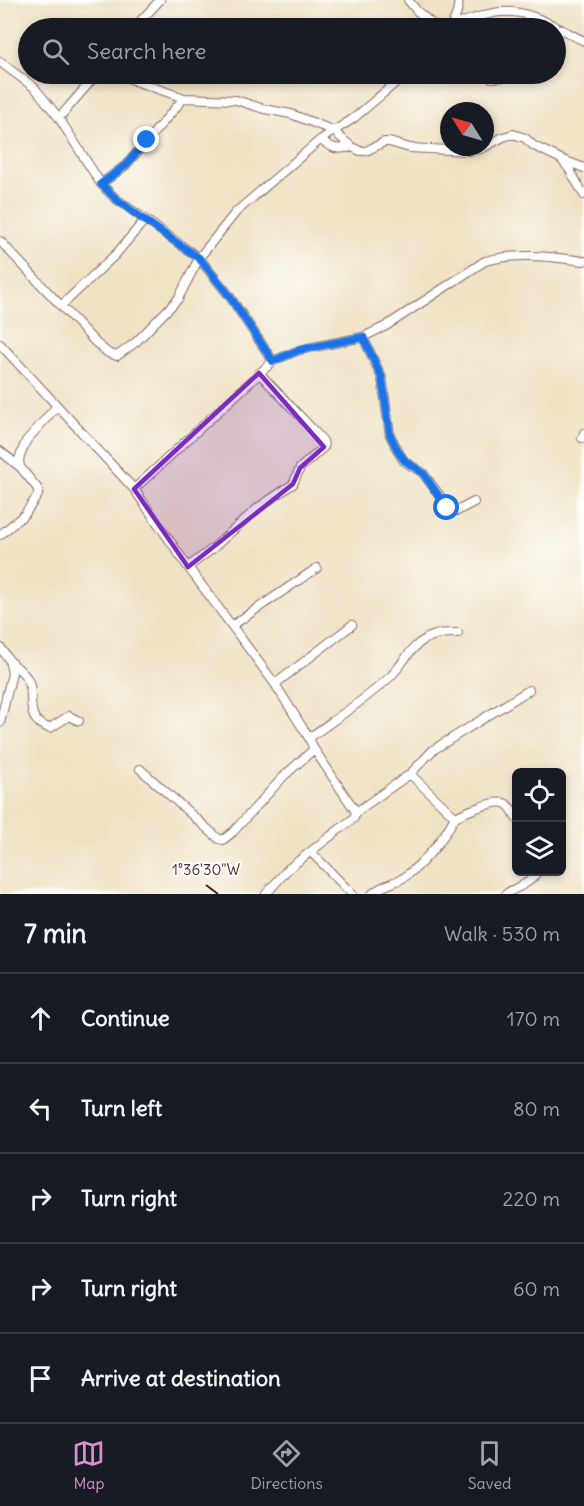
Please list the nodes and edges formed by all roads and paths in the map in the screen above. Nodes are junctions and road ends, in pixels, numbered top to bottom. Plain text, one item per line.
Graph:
1 (160, 0) edge
2 (408, 0) edge
3 (461, 0) edge
4 (143, 18) edge
5 (425, 18) edge
6 (454, 18) edge
7 (481, 18) edge
8 (534, 18) edge
9 (566, 32) edge
10 (584, 41) edge
11 (0, 63) edge
12 (18, 76) edge
13 (29, 84) edge
14 (88, 84) edge
15 (143, 84) edge
16 (394, 84) edge
17 (184, 99) junction
18 (59, 118) junction
19 (332, 130) junction
20 (320, 140) junction
21 (352, 147) junction
22 (561, 159) junction
23 (584, 168) edge
24 (101, 184) junction
25 (584, 195) edge
26 (144, 220) junction
27 (0, 241) edge
28 (199, 258) junction
29 (584, 261) edge
30 (61, 306) junction
31 (363, 337) junction
32 (0, 344) edge
33 (273, 361) junction
34 (259, 374) junction
35 (57, 406) junction
36 (0, 451) edge
37 (20, 467) junction
38 (134, 489) junction
39 (474, 502) dead end
40 (0, 534) edge
41 (188, 567) junction
42 (316, 568) dead end
43 (232, 625) junction
44 (352, 625) dead end
45 (458, 633) dead end
46 (0, 647) edge
47 (9, 660) junction
48 (275, 684) junction
49 (530, 690) dead end
50 (79, 721) dead end
51 (0, 723) edge
52 (309, 738) junction
53 (314, 749) junction
54 (140, 769) dead end
55 (410, 774) junction
56 (356, 812) junction
57 (512, 813) edge
58 (455, 817) junction
59 (310, 852) junction
60 (534, 876) edge
61 (266, 894) edge
62 (352, 894) edge
63 (372, 894) edge
64 (506, 894) edge

1 - 4 street
2 - 5 street
3 - 6 street
7 - 8 street
9 - 10 street
11 - 12 street
13 - 18 street
14 - 18 street
15 - 17 street
16 - 19 street
17 - 19 street
17 - 24 street
18 - 24 street
19 - 20 street
19 - 21 street
20 - 21 street
20 - 28 street
21 - 22 street
22 - 23 street
22 - 25 street
24 - 26 street
26 - 28 street
26 - 30 street
27 - 30 street
28 - 30 street
28 - 33 street
29 - 31 street
31 - 33 street
31 - 39 street
32 - 35 street
33 - 34 street
34 - 38 street
34 - 41 street
35 - 37 street
35 - 38 street
36 - 37 street
37 - 40 street
38 - 41 street
41 - 43 street
42 - 43 street
43 - 48 street
44 - 48 street
45 - 52 street
46 - 47 street
47 - 50 street
47 - 51 street
48 - 52 street
49 - 55 street
52 - 53 street
53 - 54 street
53 - 56 street
55 - 56 street
55 - 58 street
56 - 59 street
57 - 58 street
58 - 63 street
59 - 61 street
59 - 62 street
60 - 64 street

